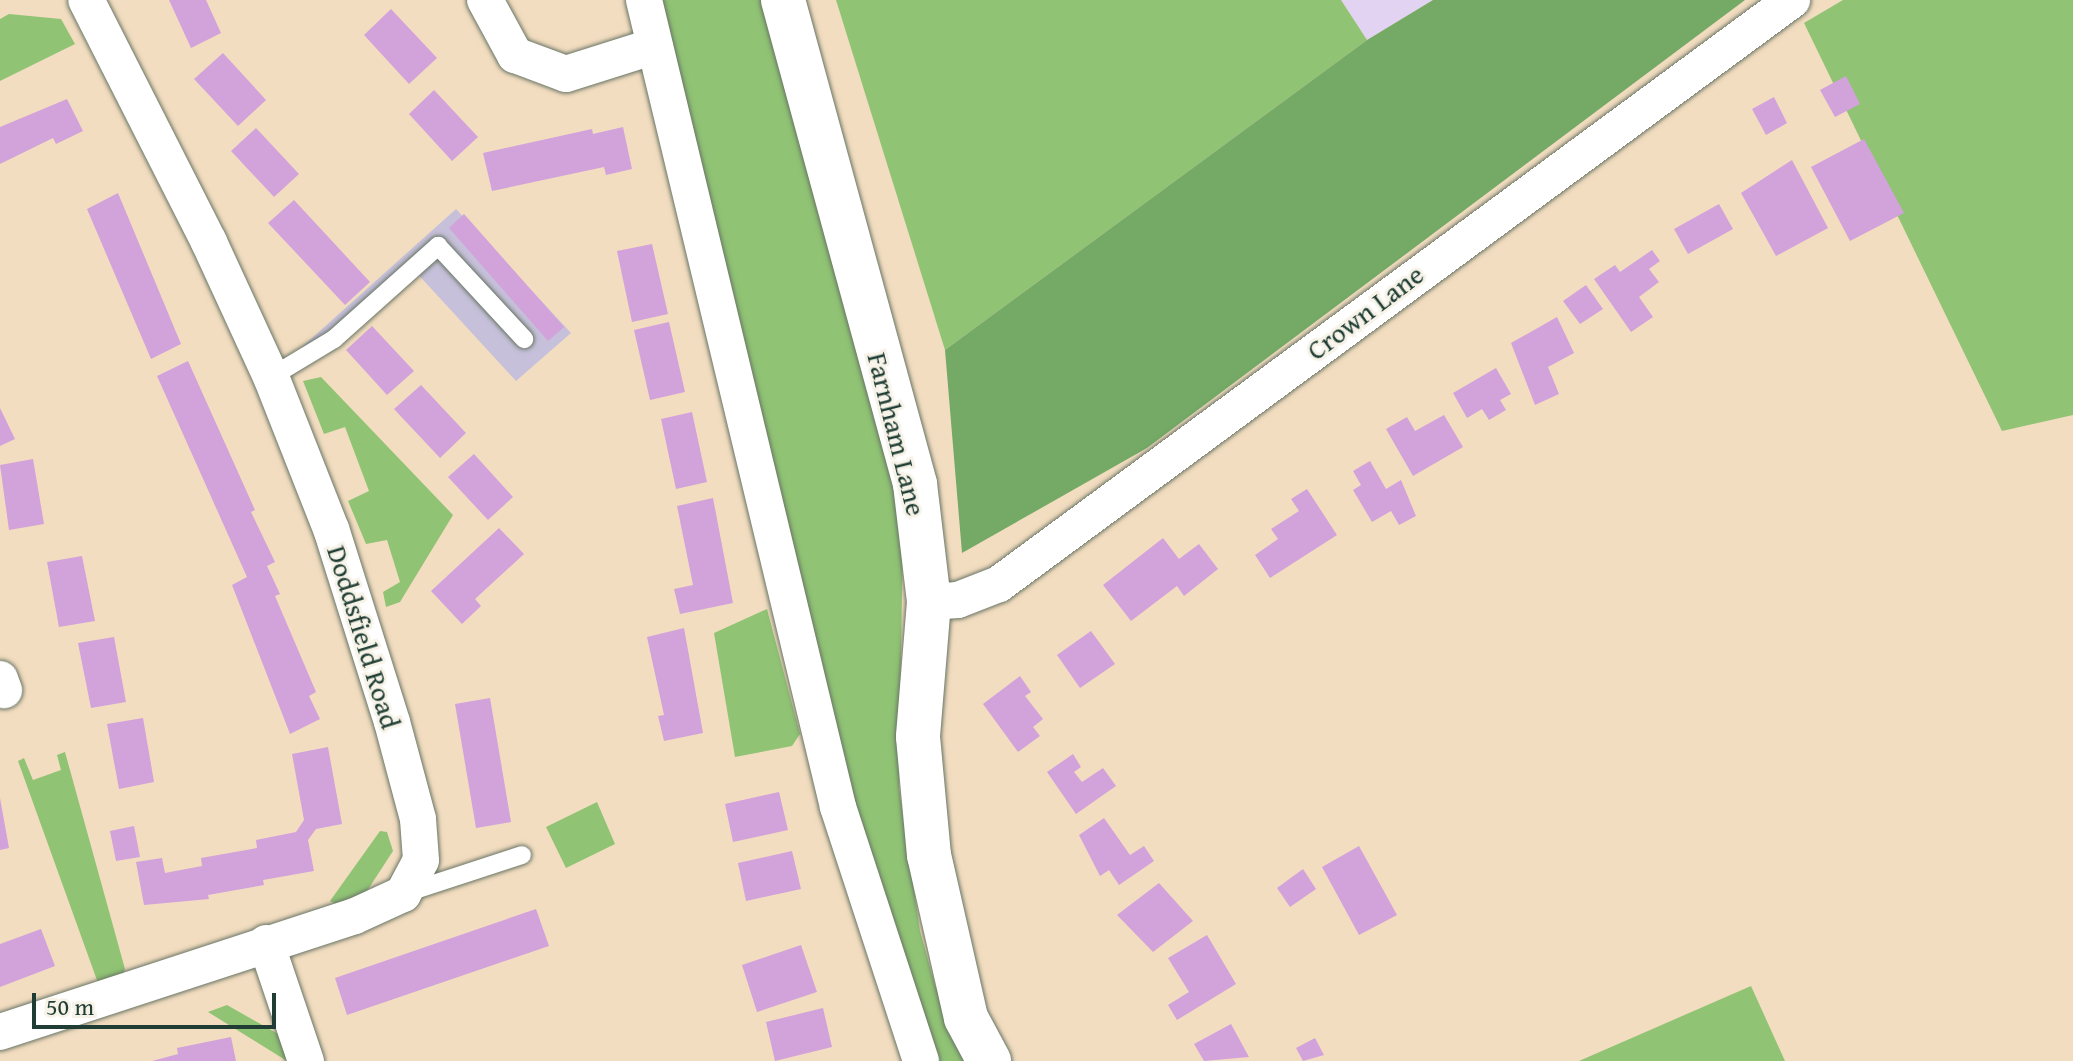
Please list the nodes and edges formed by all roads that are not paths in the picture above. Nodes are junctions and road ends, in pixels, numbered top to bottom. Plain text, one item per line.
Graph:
1 (86, 0) edge
2 (485, 0) edge
3 (644, 0) edge
4 (783, 0) edge
5 (1792, 0) edge
6 (655, 46) junction
7 (524, 339) dead end
8 (271, 377) junction
9 (929, 602) junction
10 (522, 855) dead end
11 (403, 894) junction
12 (266, 943) junction
13 (0, 1032) edge
14 (306, 1061) edge
15 (921, 1061) edge
16 (989, 1061) edge

1 - 8 street, Doddsfield Road
2 - 6 street
3 - 6 street
4 - 9 street, Farnham Lane
5 - 9 street, Crown Lane
6 - 15 street
7 - 8 lane
8 - 11 street, Doddsfield Road
9 - 16 street, Farnham Lane
10 - 11 lane
11 - 12 street
12 - 13 street
12 - 14 street

